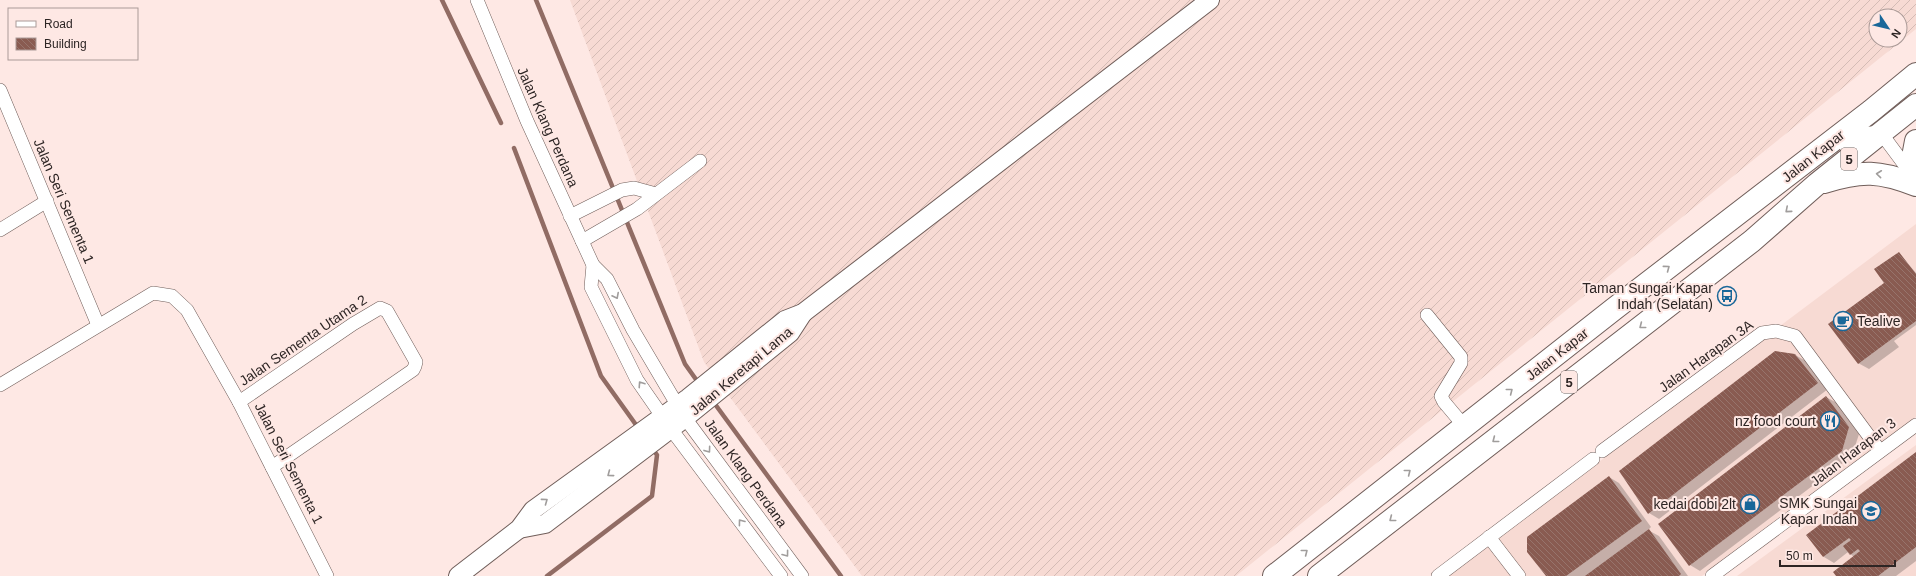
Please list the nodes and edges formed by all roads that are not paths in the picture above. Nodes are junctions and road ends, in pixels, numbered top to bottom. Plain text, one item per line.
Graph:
1 (477, 0) edge
2 (1210, 0) edge
3 (1916, 74) edge
4 (1916, 78) edge
5 (0, 90) edge
6 (1916, 105) edge
7 (1881, 133) junction
8 (1916, 141) edge
9 (700, 161) dead end
10 (1916, 181) edge
11 (1817, 184) junction
12 (656, 194) junction
13 (47, 201) junction
14 (1747, 207) junction
15 (570, 216) junction
16 (0, 230) edge
17 (582, 241) junction
18 (593, 265) junction
19 (1427, 315) dead end
20 (98, 325) junction
21 (0, 385) edge
22 (239, 402) junction
23 (688, 407) junction
24 (1916, 425) edge
25 (661, 427) junction
26 (1465, 427) junction
27 (1880, 451) junction
28 (272, 467) junction
29 (1489, 537) junction
30 (327, 576) edge
31 (458, 576) edge
32 (781, 576) edge
33 (802, 576) edge
34 (1274, 576) edge
35 (1319, 576) edge
36 (1438, 576) edge
37 (1519, 576) edge
38 (1712, 576) edge

1 - 15 street, Jalan Klang Perdana
2 - 23 street, Jalan Keretapi Lama
3 - 14 highway, Jalan Kapar / 5
4 - 7 street
5 - 13 street, Jalan Seri Sementa 1
6 - 7 highway, Jalan Kapar / 5
7 - 10 street
7 - 11 highway, Jalan Kapar / 5
7 - 14 street
8 - 10 highway
9 - 12 street
10 -> 11 highway
11 -> 35 highway, Jalan Kapar / 5
12 - 15 street
12 - 17 street
13 - 16 street
13 - 20 street, Jalan Seri Sementa 1
26 -> 14 highway, Jalan Kapar / 5
15 - 17 street, Jalan Klang Perdana
17 - 18 street, Jalan Klang Perdana
18 -> 23 street, Jalan Klang Perdana
25 -> 18 street, Jalan Klang Perdana
19 - 26 street
20 - 21 street, Jalan Seri Sementa 1
20 - 22 street, Jalan Seri Sementa 1
22 - 28 street, Jalan Seri Sementa 1
22 - 28 street, Jalan Sementa Utama 2
23 - 25 street, Jalan Keretapi Lama
23 -> 33 street, Jalan Klang Perdana
24 - 27 street, Jalan Harapan 3
25 - 31 street, Jalan Keretapi Lama
32 -> 25 street, Jalan Klang Perdana
34 -> 26 highway, Jalan Kapar / 5
27 - 29 street, Jalan Harapan 3A
27 - 38 street, Jalan Harapan 3
28 - 30 street, Jalan Seri Sementa 1
29 - 36 street, Jalan Harapan 3A
29 - 37 street

